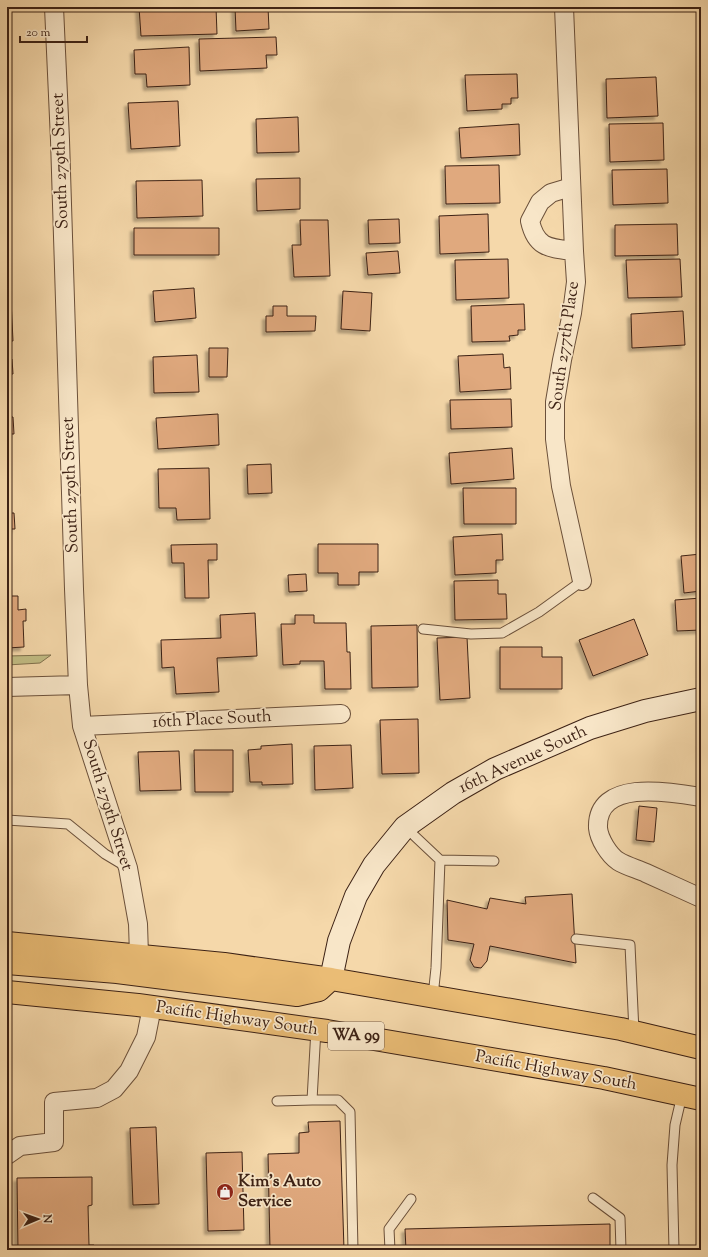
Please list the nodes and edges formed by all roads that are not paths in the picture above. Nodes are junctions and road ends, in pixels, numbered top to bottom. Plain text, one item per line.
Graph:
1 (54, 7) edge
2 (564, 7) edge
3 (571, 188) junction
4 (574, 251) junction
5 (582, 581) joint
6 (423, 629) dead end
7 (78, 685) junction
8 (7, 687) edge
9 (701, 699) edge
10 (341, 714) dead end
11 (82, 726) junction
12 (701, 797) edge
13 (7, 820) edge
14 (405, 827) junction
15 (440, 860) junction
16 (494, 861) dead end
17 (128, 868) junction
18 (701, 898) edge
19 (576, 939) dead end
20 (7, 943) edge
21 (139, 955) junction
22 (7, 963) edge
23 (331, 979) junction
24 (7, 992) edge
25 (433, 996) junction
26 (152, 1007) junction
27 (316, 1030) junction
28 (634, 1032) junction
29 (701, 1048) edge
30 (691, 1097) edge
31 (312, 1100) junction
32 (277, 1102) dead end
33 (7, 1155) edge
34 (592, 1198) dead end
35 (411, 1199) dead end
36 (353, 1250) edge
37 (390, 1250) edge
38 (621, 1250) edge
39 (674, 1250) edge

1 - 7 street, South 279th Street
2 - 3 street, South 277th Place
3 - 4 street, South 277th Place
3 - 4 street
4 - 5 street, South 277th Place
5 - 6 lane
7 - 8 street
7 - 11 street, South 279th Street
9 - 14 main road, 16th Avenue South
10 - 11 street, 16th Place South
11 - 17 street, South 279th Street
12 - 18 street
13 - 17 lane
14 - 15 lane
14 - 23 main road, 16th Avenue South
15 - 16 lane
15 - 25 lane
17 - 21 street, South 279th Street
19 - 28 lane
20 - 21 main road
21 - 23 main road
22 - 23 main road
23 - 25 main road
24 - 26 main road, Pacific Highway South / WA 99
25 - 28 main road
26 - 27 main road, Pacific Highway South / WA 99
26 - 33 street
27 - 30 main road, Pacific Highway South / WA 99
27 - 31 lane
28 - 29 main road
30 - 39 lane
31 - 32 lane
31 - 36 lane
34 - 38 lane
35 - 37 lane

